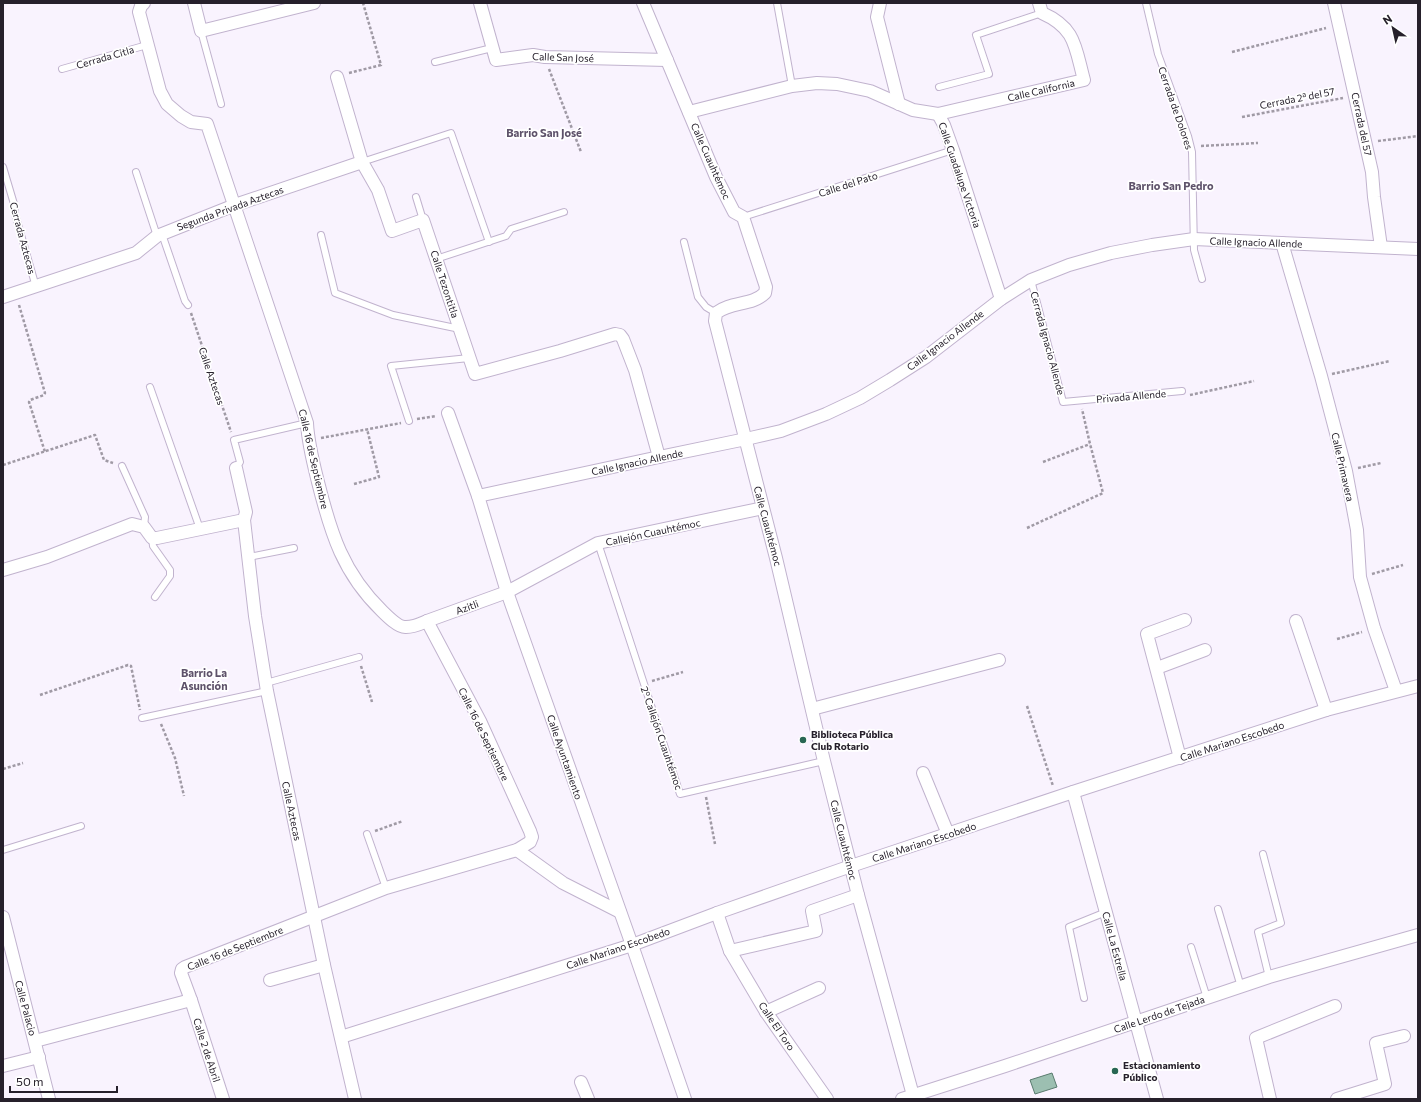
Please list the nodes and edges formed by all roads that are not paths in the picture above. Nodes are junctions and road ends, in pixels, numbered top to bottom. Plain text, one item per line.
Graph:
1 (144, 3) edge
2 (194, 3) edge
3 (314, 3) edge
4 (480, 3) edge
5 (643, 3) edge
6 (777, 3) edge
7 (880, 3) edge
8 (1146, 3) edge
9 (1334, 3) edge
10 (1041, 8) edge
11 (201, 31) junction
12 (147, 45) junction
13 (492, 48) junction
14 (667, 60) junction
15 (435, 62) dead end
16 (62, 69) dead end
17 (337, 77) road end
18 (792, 86) junction
19 (939, 87) dead end
20 (221, 104) dead end
21 (899, 104) junction
22 (689, 112) junction
23 (938, 114) junction
24 (953, 150) junction
25 (362, 162) junction
26 (3, 167) edge
27 (136, 172) dead end
28 (416, 198) dead end
29 (235, 205) junction
30 (564, 212) dead end
31 (742, 217) junction
32 (424, 220) junction
33 (159, 235) junction
34 (321, 235) dead end
35 (1194, 240) junction
36 (489, 242) junction
37 (684, 242) dead end
38 (1282, 243) junction
39 (1381, 247) junction
40 (1418, 249) edge
41 (436, 258) junction
42 (1202, 279) dead end
43 (1031, 280) junction
44 (36, 286) junction
45 (3, 297) edge
46 (1001, 298) junction
47 (188, 306) road end
48 (716, 313) junction
49 (460, 329) junction
50 (470, 358) junction
51 (150, 387) dead end
52 (1182, 391) road end
53 (1080, 400) joint
54 (448, 413) road end
55 (409, 421) road end
56 (307, 423) junction
57 (746, 439) junction
58 (659, 457) junction
59 (122, 466) road end
60 (236, 468) joint
61 (478, 496) junction
62 (763, 508) junction
63 (244, 520) junction
64 (144, 527) junction
65 (200, 529) junction
66 (152, 538) junction
67 (598, 544) junction
68 (294, 548) dead end
69 (249, 557) junction
70 (3, 570) edge
71 (507, 592) junction
72 (155, 597) dead end
73 (1185, 620) dead end
74 (427, 621) junction
75 (1296, 621) dead end
76 (1205, 650) dead end
77 (359, 657) road end
78 (999, 660) dead end
79 (1157, 668) junction
80 (1418, 686) edge
81 (267, 687) junction
82 (1396, 691) junction
83 (812, 709) junction
84 (1326, 710) junction
85 (142, 718) road end
86 (1180, 758) junction
87 (824, 761) junction
88 (923, 773) dead end
89 (1073, 792) junction
90 (80, 826) dead end
91 (367, 834) road end
92 (948, 834) junction
93 (3, 850) edge
94 (517, 850) junction
95 (1263, 854) dead end
96 (851, 866) junction
97 (386, 888) junction
98 (858, 895) junction
99 (1218, 909) dead end
100 (620, 912) junction
101 (1106, 912) junction
102 (717, 913) junction
103 (3, 916) edge
104 (314, 916) junction
105 (1418, 935) edge
106 (632, 945) junction
107 (1191, 947) dead end
108 (7, 949) edge
109 (730, 951) junction
110 (324, 964) junction
111 (1269, 977) junction
112 (270, 980) dead end
113 (1241, 987) junction
114 (819, 988) dead end
115 (1084, 998) dead end
116 (1207, 998) junction
117 (191, 1000) junction
118 (1335, 1006) dead end
119 (766, 1012) junction
120 (1136, 1022) junction
121 (1404, 1036) dead end
122 (341, 1037) junction
123 (35, 1041) junction
124 (39, 1057) junction
125 (3, 1066) edge
126 (581, 1082) dead end
127 (909, 1098) edge
128 (49, 1099) edge
129 (223, 1099) edge
130 (355, 1099) edge
131 (588, 1099) edge
132 (685, 1099) edge
133 (827, 1099) edge
134 (1157, 1099) edge
135 (1270, 1099) edge
136 (1337, 1099) edge

1 - 12 street, Calle 16 de Septiembre
2 - 11 street
3 - 11 street
4 - 13 street
5 - 14 street, Calle Cuauhtémoc
6 - 18 lane
7 - 21 street
8 - 35 lane, Cerrada de Dolores
9 - 39 street, Cerrada del 57
10 - 19 lane
10 - 23 street, Calle California
11 - 20 lane
12 - 16 lane, Cerrada Citla
12 - 29 street, Calle 16 de Septiembre
13 - 14 street, Calle San José
13 - 15 lane
14 - 22 street, Calle Cuauhtémoc
17 - 25 street
18 - 21 street, Calle Guadalupe Victoria
18 - 22 street, Calle Guadalupe Victoria
21 - 23 street, Calle Guadalupe Victoria
22 - 31 street, Calle Cuauhtémoc
23 - 24 street, Calle Guadalupe Victoria
24 - 31 lane, Calle del Pato
24 - 46 street, Calle Guadalupe Victoria
25 - 29 street, Segunda Privada Aztecas
25 - 32 street
25 - 36 lane, Segunda Privada Aztecas
26 - 44 lane, Cerrada Aztecas
27 - 33 lane
28 - 32 lane
29 - 33 street, Segunda Privada Aztecas
29 - 56 street, Calle 16 de Septiembre
30 - 36 lane
31 - 48 street, Calle Cuauhtémoc
32 - 41 street, Calle Tezontitla
33 - 44 street, Segunda Privada Aztecas
33 - 47 lane
34 - 49 lane
35 - 38 street, Calle Ignacio Allende
35 - 42 lane, Cerrada de Dolores
35 - 43 street, Calle Ignacio Allende
36 - 41 lane
37 - 48 lane
38 - 39 street, Calle Ignacio Allende
38 - 82 street, Calle Primavera
39 - 40 street, Calle Ignacio Allende
41 - 49 street, Calle Tezontitla
43 - 46 street, Calle Ignacio Allende
43 - 53 lane, Cerrada Ignacio Allende
44 - 45 street, Segunda Privada Aztecas
46 - 57 street, Calle Ignacio Allende
48 - 57 street, Calle Cuauhtémoc
49 - 50 street, Calle Tezontitla
50 - 55 lane
50 - 58 street, Calle Tezontitla
51 - 65 lane
52 - 53 lane, Privada Allende
54 - 61 street, Calle Ayuntamiento
56 - 60 lane, Calle Aztecas
56 - 74 street, Calle 16 de Septiembre
57 - 58 street, Calle Ignacio Allende
57 - 62 street, Calle Cuauhtémoc
58 - 61 street, Calle Ignacio Allende
59 - 64 lane
60 - 63 street, Calle Aztecas
61 - 71 street, Calle Ayuntamiento
62 - 67 street, Callejón Cuauhtémoc
62 - 83 street, Calle Cuauhtémoc
63 - 65 street
63 - 69 street, Calle Aztecas
64 - 66 street
64 - 70 street
65 - 66 street
66 - 72 lane
67 - 71 street, Callejón Cuauhtémoc
67 - 87 lane, 2º Callejón Cuauhtémoc
68 - 69 lane
69 - 81 street, Calle Aztecas
71 - 74 street, Azitli
71 - 100 street, Calle Ayuntamiento
73 - 79 street
74 - 94 street, Calle 16 de Septiembre
75 - 84 street
76 - 79 street
77 - 81 lane
78 - 83 street
79 - 86 street
80 - 82 street, Calle Mariano Escobedo
81 - 85 lane
81 - 104 street, Calle Aztecas
82 - 84 street, Calle Mariano Escobedo
83 - 87 street, Calle Cuauhtémoc
84 - 86 street, Calle Mariano Escobedo
86 - 89 street, Calle Mariano Escobedo
87 - 96 street, Calle Cuauhtémoc
88 - 92 street
89 - 92 street, Calle Mariano Escobedo
89 - 101 street, Calle La Estrella
90 - 93 lane
91 - 97 lane
92 - 96 street, Calle Mariano Escobedo
94 - 97 street, Calle 16 de Septiembre
94 - 100 street
95 - 111 lane
96 - 98 street, Calle Cuauhtémoc
96 - 102 street, Calle Mariano Escobedo
97 - 104 street, Calle 16 de Septiembre
98 - 109 street
98 - 127 street, Calle Cuauhtémoc
99 - 113 lane
100 - 106 street, Calle Ayuntamiento
101 - 115 lane
101 - 120 street, Calle La Estrella
102 - 106 street, Calle Mariano Escobedo
102 - 109 street, Calle El Toro
103 - 108 street, Calle Palacio
104 - 110 street, Calle Aztecas
104 - 117 street, Calle 16 de Septiembre
105 - 111 street, Calle Lerdo de Tejada
106 - 122 street, Calle Mariano Escobedo
106 - 132 street, Calle Ayuntamiento
107 - 116 lane
108 - 123 street, Calle Palacio
109 - 119 street, Calle El Toro
110 - 112 street
110 - 122 street, Calle Aztecas
111 - 113 street, Calle Lerdo de Tejada
113 - 116 street, Calle Lerdo de Tejada
114 - 119 street
116 - 120 street, Calle Lerdo de Tejada
117 - 123 street
117 - 129 street, Calle 2 de Abril
118 - 135 street
119 - 133 street, Calle El Toro
120 - 127 street, Calle Lerdo de Tejada
120 - 134 street, Calle La Estrella
121 - 136 street
122 - 130 street, Calle Aztecas
123 - 124 street, Calle Palacio
124 - 125 street
124 - 128 street, Calle Palacio
126 - 131 street

